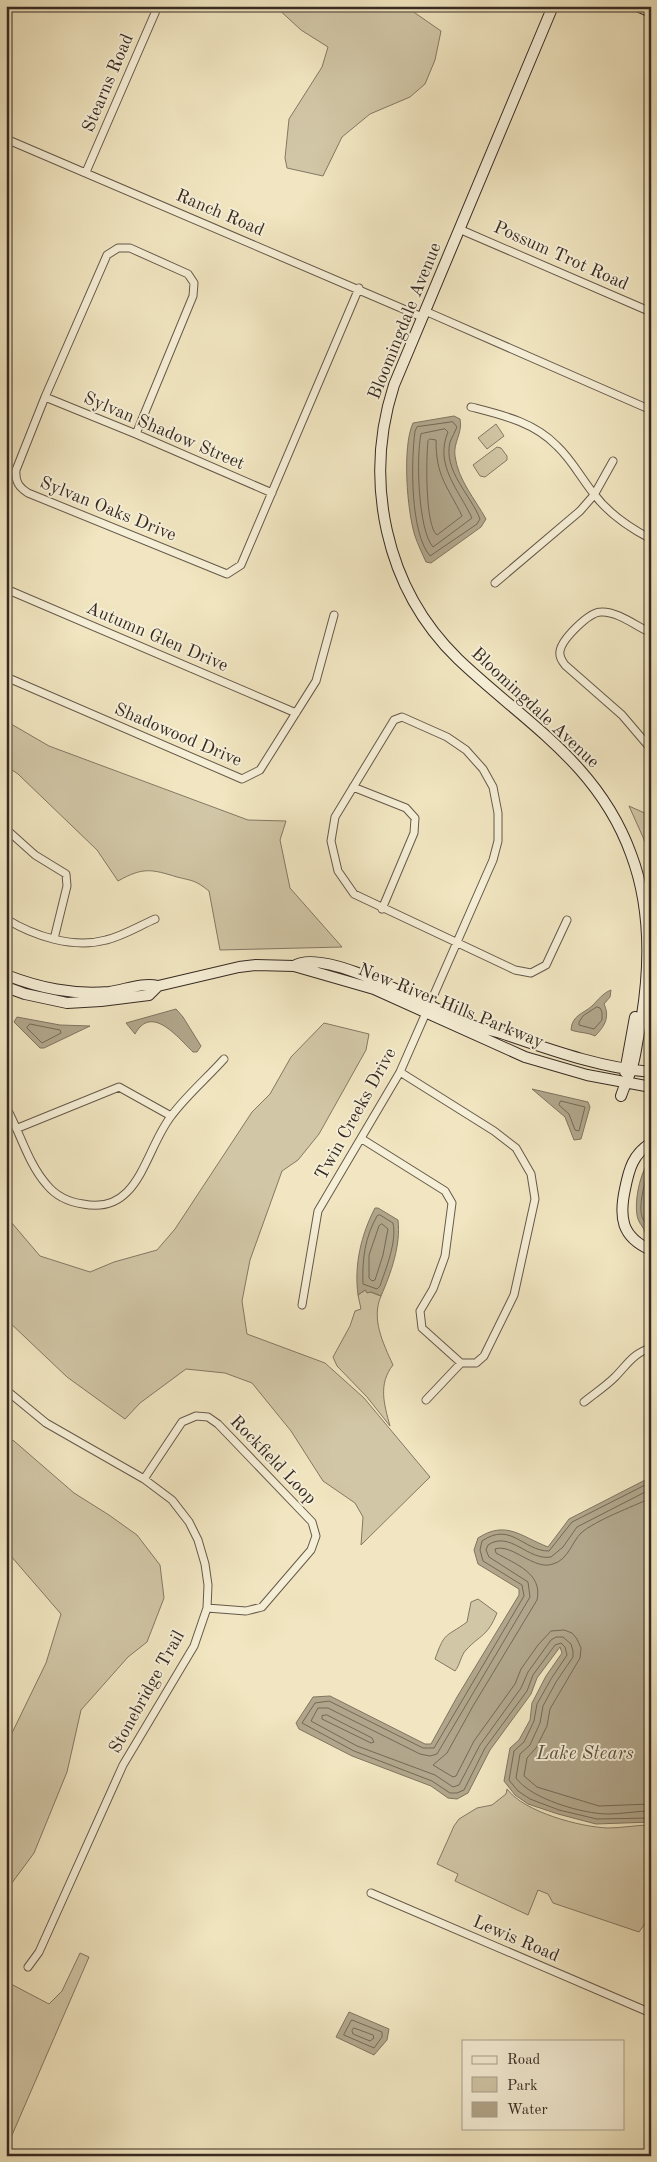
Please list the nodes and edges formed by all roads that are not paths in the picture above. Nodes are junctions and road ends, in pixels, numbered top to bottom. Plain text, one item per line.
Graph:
1 (158, 6) edge
2 (553, 6) edge
3 (637, 6) edge
4 (651, 12) edge
5 (6, 139) edge
6 (86, 172) junction
7 (459, 229) junction
8 (359, 288) junction
9 (651, 312) edge
10 (423, 314) junction
11 (45, 397) junction
12 (471, 407) dead end
13 (651, 410) edge
14 (136, 434) junction
15 (613, 462) dead end
16 (272, 493) junction
17 (594, 495) junction
18 (651, 539) edge
19 (495, 583) dead end
20 (6, 589) edge
21 (334, 615) dead end
22 (651, 633) edge
23 (6, 676) edge
24 (296, 713) junction
25 (651, 749) edge
26 (352, 787) junction
27 (6, 829) edge
28 (382, 909) junction
29 (6, 919) edge
30 (155, 919) dead end
31 (567, 920) dead end
32 (54, 938) junction
33 (456, 943) junction
34 (6, 976) edge
35 (158, 986) junction
36 (6, 987) edge
37 (428, 1010) junction
38 (224, 1059) dead end
39 (628, 1069) junction
40 (400, 1072) junction
41 (651, 1072) edge
42 (625, 1083) junction
43 (651, 1087) edge
44 (621, 1096) dead end
45 (6, 1107) edge
46 (171, 1116) junction
47 (18, 1128) junction
48 (362, 1139) junction
49 (651, 1142) edge
50 (651, 1250) edge
51 (302, 1304) dead end
52 (651, 1348) edge
53 (461, 1362) junction
54 (6, 1390) edge
55 (426, 1400) dead end
56 (584, 1402) dead end
57 (144, 1479) junction
58 (207, 1608) junction
59 (370, 1893) dead end
60 (28, 1967) dead end
61 (651, 2013) edge

1 - 6 street, Stearns Road
2 - 7 street, Bloomingdale Avenue
3 - 4 street
5 - 6 street, Ranch Road
6 - 8 street, Ranch Road
7 - 9 street, Possum Trot Road
7 - 10 street, Bloomingdale Avenue
8 - 10 street, Ranch Road
8 - 16 street, Sylvan Oaks Drive
10 - 13 street, Ranch Road
10 - 39 street, Bloomingdale Avenue
11 - 14 street, Sylvan Shadow Street
11 - 14 street, Sylvan Oaks Drive
11 - 16 street, Sylvan Oaks Drive
12 - 17 street
14 - 16 street, Sylvan Shadow Street
15 - 17 street
17 - 18 street
17 - 19 street
20 - 24 street, Autumn Glen Drive
21 - 24 street, Shadowood Drive
22 - 25 street
23 - 24 street, Shadowood Drive
26 - 28 street, Twin Creeks Drive
26 - 28 street
26 - 33 street, Twin Creeks Drive
27 - 32 street
28 - 33 street, Twin Creeks Drive
29 - 32 street
30 - 32 street
31 - 33 street, Twin Creeks Drive
33 - 37 street, Twin Creeks Drive
34 - 35 street, New River Hills Parkway
35 - 36 street, New River Hills Parkway
35 - 37 street, New River Hills Parkway
37 - 39 street, New River Hills Parkway
37 - 40 street, Twin Creeks Drive
37 - 42 street, New River Hills Parkway
38 - 46 street
39 - 41 street, New River Hills Parkway
39 - 42 street, Bloomingdale Avenue
40 - 48 street, Twin Creeks Drive
40 - 53 street
42 - 43 street, New River Hills Parkway
42 - 44 street, Bloomingdale Avenue
45 - 47 street
46 - 47 street
46 - 47 street
48 - 51 street, Twin Creeks Drive
48 - 53 street
49 - 50 street
52 - 56 street
53 - 55 street
54 - 57 street, Stonebridge Trail
57 - 58 street, Stonebridge Trail
57 - 58 street, Rockfield Loop
58 - 60 street, Stonebridge Trail
59 - 61 street, Lewis Road

